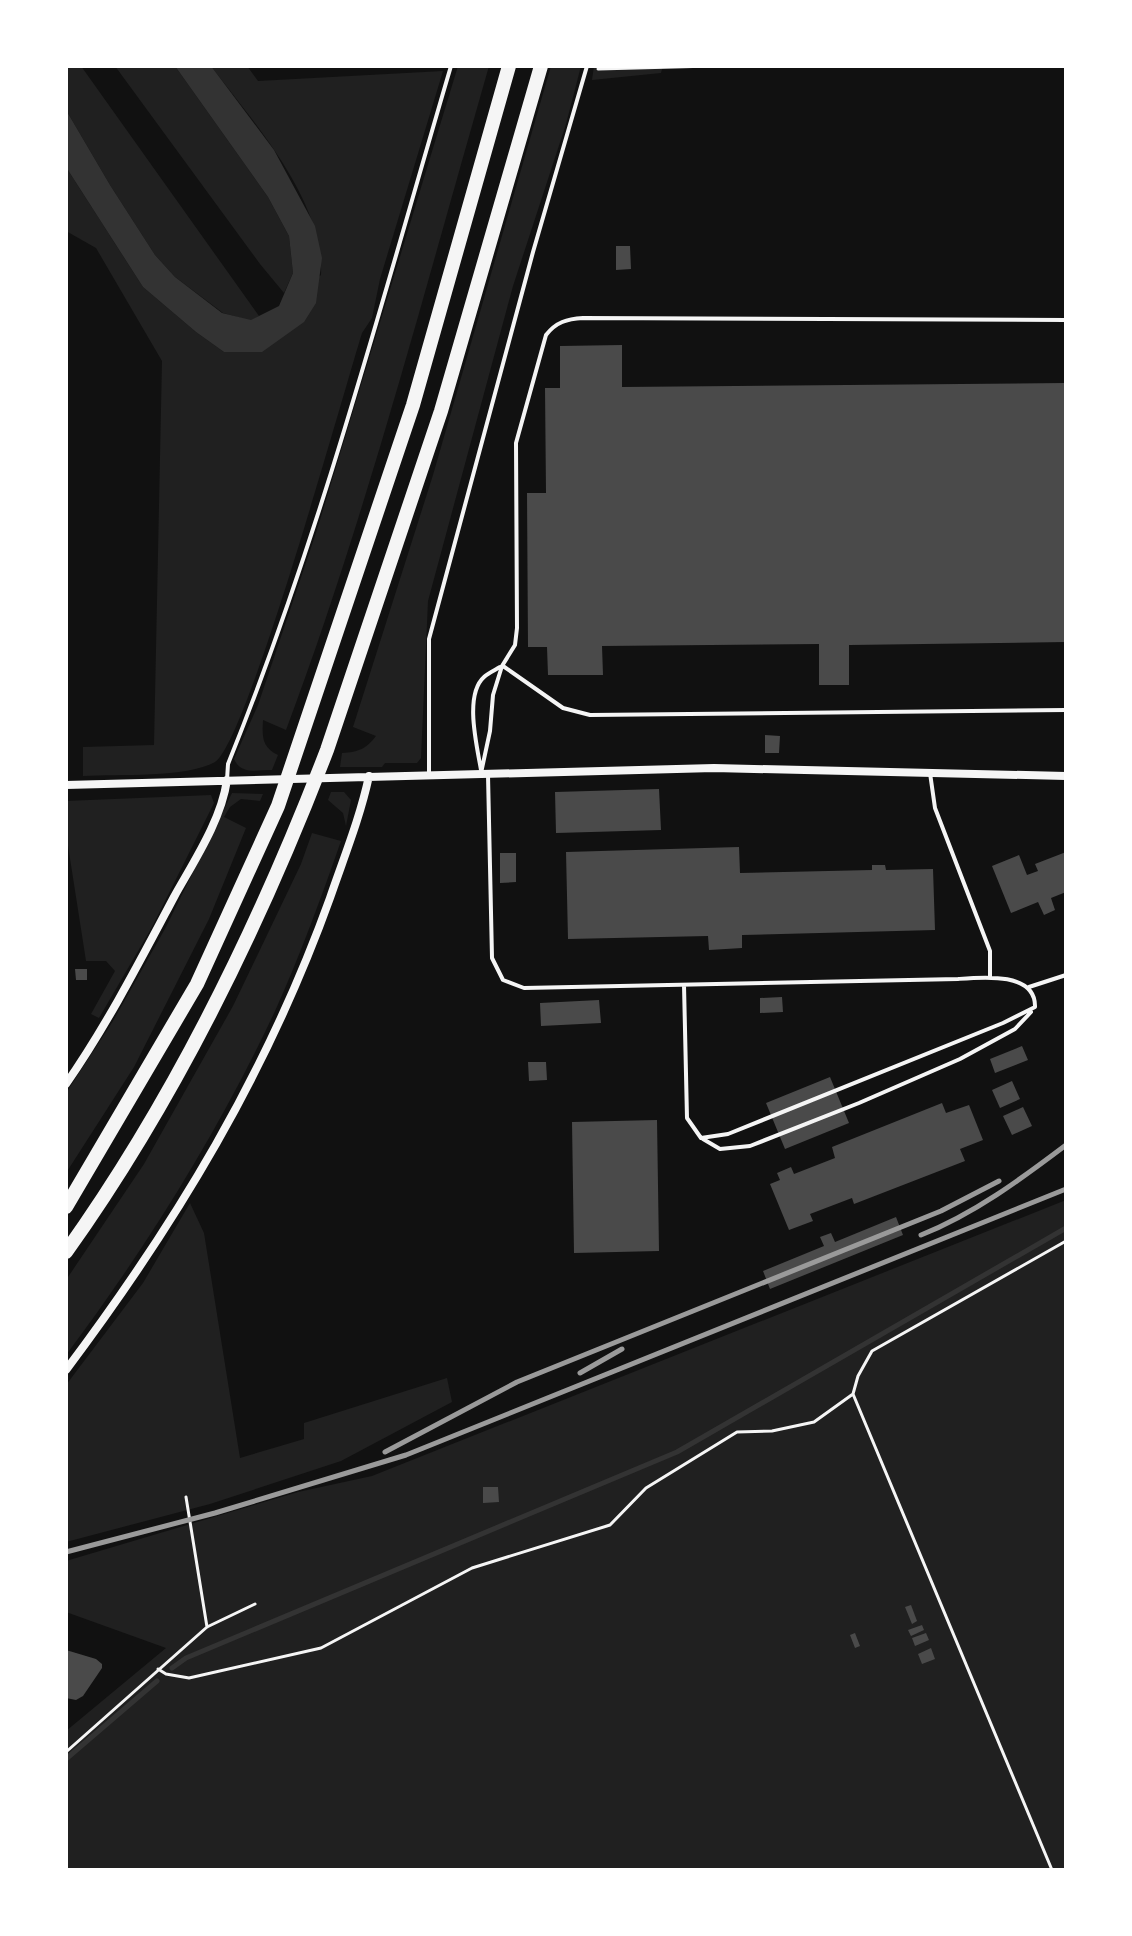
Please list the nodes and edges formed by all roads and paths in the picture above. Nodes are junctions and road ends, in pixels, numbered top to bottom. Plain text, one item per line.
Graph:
1 (451, 66) edge
2 (509, 66) edge
3 (541, 66) edge
4 (712, 66) edge
5 (586, 68) edge
6 (1066, 320) edge
7 (502, 666) junction
8 (1066, 710) edge
9 (485, 773) junction
10 (930, 773) junction
11 (429, 774) junction
12 (369, 776) junction
13 (1066, 776) edge
14 (227, 780) junction
15 (66, 785) edge
16 (1066, 975) edge
17 (990, 976) junction
18 (684, 985) junction
19 (1029, 987) junction
20 (1035, 1007) junction
21 (66, 1084) edge
22 (701, 1138) junction
23 (66, 1207) edge
24 (1066, 1241) edge
25 (66, 1252) edge
26 (66, 1370) edge
27 (853, 1394) junction
28 (186, 1497) dead end
29 (255, 1604) dead end
30 (207, 1627) junction
31 (158, 1669) junction
32 (66, 1752) edge
33 (1052, 1870) edge

1 - 14 lane
2 - 23 main road
3 - 25 main road
4 - 5 path
5 - 11 lane
6 - 7 lane
7 - 8 lane
7 - 9 lane
7 - 9 lane
9 - 10 street
9 - 11 street
9 - 18 lane
10 - 13 street
10 - 17 lane
11 - 12 street
12 - 14 street
12 - 26 street
14 - 15 street
14 - 21 street
16 - 19 lane
17 - 18 lane
17 - 19 lane
18 - 22 lane
19 - 20 lane
20 - 22 lane
20 - 22 lane
24 - 27 path
27 - 31 path
27 - 33 path
28 - 30 path
29 - 30 path
30 - 31 path
31 - 32 path

